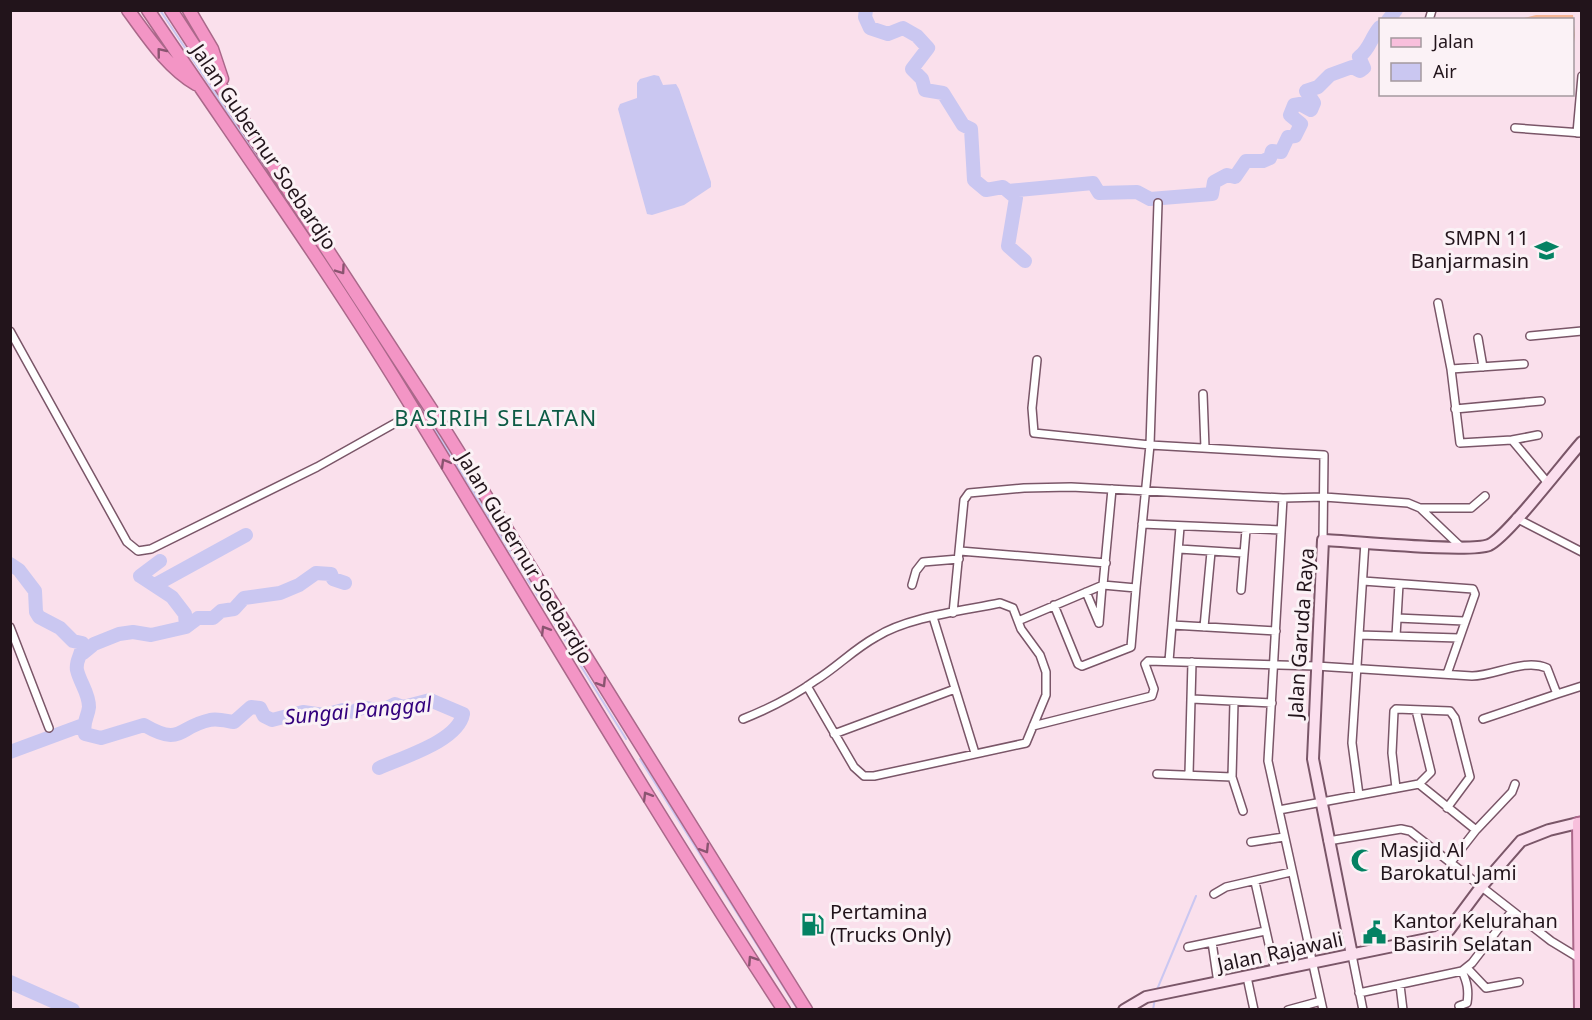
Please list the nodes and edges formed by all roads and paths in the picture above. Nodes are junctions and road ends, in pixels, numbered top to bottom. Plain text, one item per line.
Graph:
1 (128, 10) edge
2 (148, 10) edge
3 (171, 10) edge
4 (189, 10) edge
5 (1581, 76) edge
6 (199, 87) junction
7 (225, 91) junction
8 (1578, 91) edge
9 (1515, 128) dead end
10 (1579, 133) edge
11 (1158, 203) dead end
12 (1438, 303) dead end
13 (10, 331) edge
14 (1581, 331) edge
15 (1530, 336) dead end
16 (1478, 338) dead end
17 (1037, 360) dead end
18 (1524, 364) dead end
19 (1483, 367) junction
20 (1451, 369) junction
21 (1203, 394) dead end
22 (1540, 401) dead end
23 (1455, 409) junction
24 (415, 412) junction
25 (1538, 435) dead end
26 (1512, 440) junction
27 (1581, 442) edge
28 (1150, 445) junction
29 (1205, 448) junction
30 (1547, 482) junction
31 (1112, 489) junction
32 (1145, 490) junction
33 (1485, 496) dead end
34 (1324, 497) junction
35 (1283, 498) junction
36 (1420, 508) junction
37 (1516, 518) junction
38 (1142, 524) junction
39 (1180, 527) junction
40 (1246, 530) junction
41 (1281, 530) junction
42 (1323, 540) junction
43 (1365, 542) junction
44 (1461, 547) junction
45 (1179, 549) junction
46 (1210, 552) junction
47 (1581, 552) edge
48 (1243, 553) junction
49 (960, 555) junction
50 (1106, 563) junction
51 (1363, 581) junction
52 (1399, 584) junction
53 (912, 585) dead end
54 (1103, 586) junction
55 (1136, 588) junction
56 (1241, 590) dead end
57 (1086, 592) junction
58 (1054, 605) junction
59 (953, 613) junction
60 (933, 617) junction
61 (1397, 618) junction
62 (1018, 621) junction
63 (1464, 621) junction
64 (1172, 624) junction
65 (10, 627) edge
66 (1204, 627) junction
67 (1276, 632) junction
68 (1359, 635) junction
69 (1395, 636) junction
70 (1459, 638) junction
71 (1169, 661) junction
72 (1192, 662) junction
73 (1274, 665) junction
74 (1316, 666) junction
75 (1357, 669) junction
76 (1447, 674) junction
77 (807, 686) junction
78 (1581, 686) edge
79 (955, 688) junction
80 (1557, 694) junction
81 (1192, 699) junction
82 (1234, 702) junction
83 (1272, 702) junction
84 (1416, 710) junction
85 (743, 719) dead end
86 (1483, 719) dead end
87 (1033, 726) junction
88 (49, 728) dead end
89 (834, 734) junction
90 (639, 743) junction
91 (975, 753) junction
92 (621, 754) junction
93 (1157, 774) dead end
94 (1189, 774) junction
95 (1232, 777) junction
96 (1419, 784) junction
97 (1515, 784) dead end
98 (1396, 788) junction
99 (1359, 795) junction
100 (1321, 802) junction
101 (1447, 808) junction
102 (1279, 810) junction
103 (1243, 811) dead end
104 (1580, 823) edge
105 (1476, 830) junction
106 (1284, 837) junction
107 (1328, 841) junction
108 (1251, 842) dead end
109 (1451, 862) junction
110 (1291, 872) junction
111 (1256, 882) junction
112 (1481, 886) junction
113 (1214, 894) dead end
114 (1512, 911) junction
115 (1580, 916) edge
116 (1265, 930) junction
117 (1212, 942) junction
118 (1188, 947) dead end
119 (1352, 955) junction
120 (1579, 958) junction
121 (1313, 964) junction
122 (1464, 970) junction
123 (1275, 971) junction
124 (1247, 977) junction
125 (1519, 982) dead end
126 (1218, 983) junction
127 (1400, 985) junction
128 (1359, 993) junction
129 (1321, 1001) junction
130 (1459, 1006) dead end
131 (784, 1010) edge
132 (806, 1010) edge
133 (1124, 1010) edge
134 (1254, 1010) edge
135 (1288, 1010) edge
136 (1323, 1010) edge
137 (1363, 1010) edge
138 (1404, 1010) edge
139 (1580, 1010) edge

6 -> 1 highway
2 - 6 highway, Jalan Gubernur Soebardjo
3 - 7 highway, Jalan Gubernur Soebardjo
4 - 7 highway
5 - 8 street
6 - 24 highway, Jalan Gubernur Soebardjo
7 -> 90 highway, Jalan Gubernur Soebardjo
8 - 10 street
9 - 10 street
11 - 28 street
12 - 20 street
13 - 24 street
14 - 15 street
16 - 19 street
17 - 28 street
18 - 19 street
19 - 20 street
20 - 23 street
21 - 29 street
22 - 23 street
23 - 26 street
92 -> 24 highway, Jalan Gubernur Soebardjo
25 - 26 street
26 - 30 street
27 - 30 street, Jalan Garuda Raya
28 - 29 street
28 - 32 street
29 - 34 street
30 - 37 street, Jalan Garuda Raya
31 - 32 street
31 - 49 street
31 - 50 street
32 - 35 street
32 - 38 street
33 - 36 street
34 - 35 street
34 - 36 street
34 - 42 street
35 - 41 street
36 - 44 street
37 - 44 street, Jalan Garuda Raya
37 - 47 street
38 - 39 street
38 - 55 street
39 - 40 street
39 - 45 street
40 - 41 street
40 - 48 street
41 - 67 street
42 - 43 street, Jalan Garuda Raya
42 - 74 street, Jalan Garuda Raya
43 - 44 street, Jalan Garuda Raya
43 - 51 street
45 - 46 street
45 - 64 street
46 - 48 street
46 - 66 street
48 - 56 street
49 - 50 street
49 - 53 street
49 - 59 street
50 - 54 street
51 - 52 street
51 - 68 street
52 - 61 street
52 - 63 street
54 - 55 street
54 - 57 street
54 - 57 street
55 - 58 street
57 - 58 street
58 - 62 street
59 - 60 street
59 - 62 street
60 - 77 street
60 - 79 street
61 - 63 street
61 - 69 street
62 - 87 street
63 - 70 street
64 - 66 street
64 - 71 street
65 - 88 street
66 - 67 street
67 - 73 street
68 - 69 street
68 - 75 street
69 - 70 street
70 - 76 street
71 - 72 street
71 - 87 street
72 - 73 street
72 - 81 street
73 - 74 street
73 - 83 street
74 - 75 street
74 - 100 street, Jalan Garuda Raya
75 - 76 street
75 - 99 street
76 - 80 street
77 - 85 street
77 - 89 street
78 - 80 street
79 - 89 street
79 - 91 street
80 - 86 street
81 - 82 street
81 - 94 street
82 - 83 street
82 - 95 street
83 - 102 street
84 - 96 street
84 - 98 street
84 - 101 street
87 - 91 street
89 - 91 street
90 - 92 highway
90 -> 132 highway, Jalan Gubernur Soebardjo
131 -> 92 highway, Jalan Gubernur Soebardjo
93 - 94 street
94 - 95 street
95 - 103 street
96 - 98 street
96 - 101 street
97 - 105 street
98 - 99 street
99 - 100 street
100 - 102 street
100 - 107 street, Jalan Garuda Raya
101 - 105 street
102 - 106 street
104 - 112 street, Jalan Rajawali
104 - 115 main road
105 - 109 street
106 - 108 street
106 - 110 street
107 - 109 street
107 - 119 street, Jalan Garuda Raya
109 - 112 street
110 - 111 street
110 - 121 street
111 - 113 street
111 - 116 street
112 - 114 street
112 - 119 street, Jalan Rajawali
114 - 120 street
114 - 122 street
115 - 120 main road
116 - 117 street
116 - 123 street
117 - 118 street
117 - 126 street
119 - 121 street, Jalan Rajawali
119 - 128 street
120 - 139 main road
121 - 123 street, Jalan Rajawali
121 - 129 street
122 - 125 street
122 - 127 street
122 - 130 street
123 - 124 street, Jalan Rajawali
124 - 126 street, Jalan Rajawali
124 - 134 street
126 - 133 street, Jalan Rajawali
127 - 128 street
127 - 138 street
128 - 137 street
129 - 135 street
129 - 136 street

